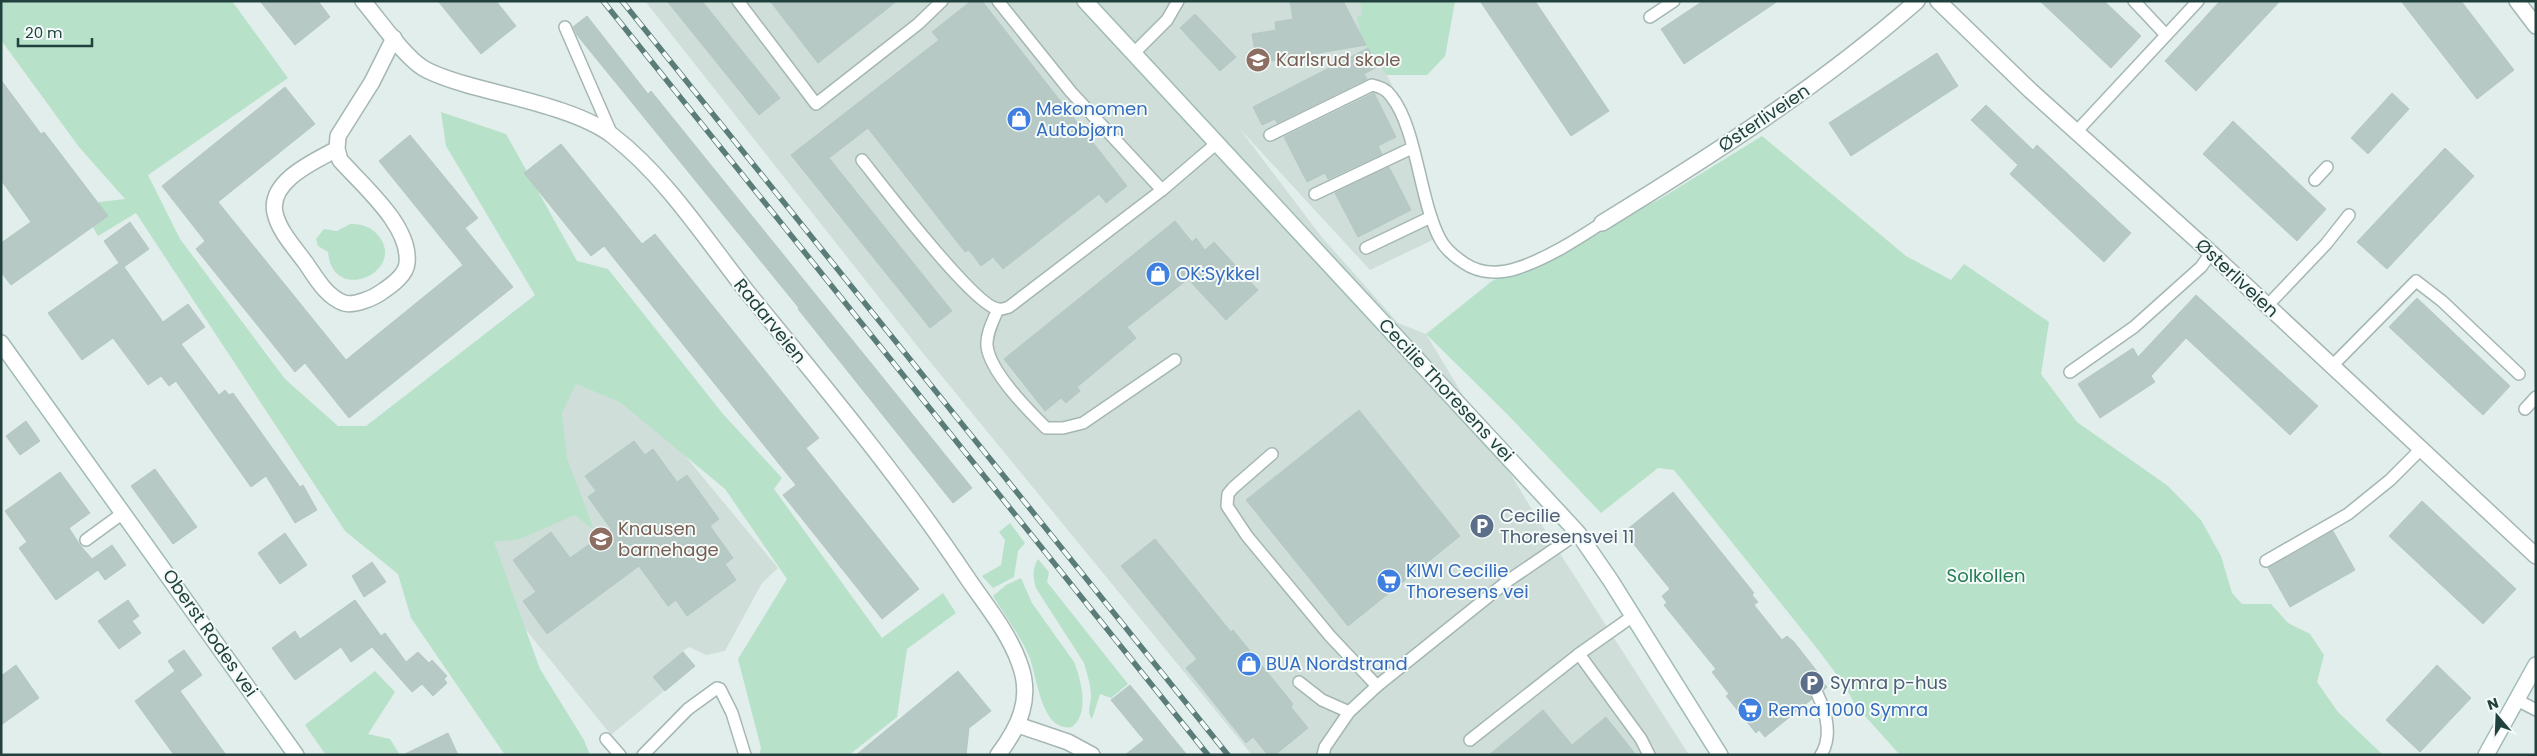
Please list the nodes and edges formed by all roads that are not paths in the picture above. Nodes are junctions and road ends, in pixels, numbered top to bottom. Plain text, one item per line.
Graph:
1 (363, 1) edge
2 (738, 1) edge
3 (942, 1) edge
4 (998, 1) edge
5 (1085, 1) edge
6 (1178, 1) edge
7 (1674, 1) edge
8 (1917, 1) edge
9 (1938, 1) edge
10 (2134, 1) edge
11 (2198, 1) edge
12 (2517, 1) edge
13 (1650, 17) dead end
14 (2536, 26) edge
15 (565, 27) dead end
16 (2166, 35) junction
17 (394, 38) junction
18 (1133, 54) junction
19 (2077, 130) junction
20 (612, 135) junction
21 (1270, 135) dead end
22 (1217, 143) junction
23 (1412, 148) junction
24 (337, 149) junction
25 (862, 160) dead end
26 (2327, 167) dead end
27 (2315, 180) dead end
28 (1162, 190) junction
29 (1315, 194) dead end
30 (2349, 215) dead end
31 (1431, 217) junction
32 (1602, 223) joint
33 (1366, 248) dead end
34 (2211, 253) junction
35 (2267, 306) junction
36 (998, 309) junction
37 (1, 342) edge
38 (1175, 360) dead end
39 (2331, 367) junction
40 (2070, 372) dead end
41 (2519, 374) dead end
42 (2536, 397) edge
43 (2525, 409) dead end
44 (2421, 449) junction
45 (1272, 454) dead end
46 (123, 513) junction
47 (1578, 533) junction
48 (86, 540) dead end
49 (2536, 556) edge
50 (2266, 561) dead end
51 (1633, 616) junction
52 (1579, 654) junction
53 (2536, 665) edge
54 (1299, 682) dead end
55 (1812, 683) dead end
56 (1377, 686) junction
57 (2517, 700) junction
58 (2536, 710) edge
59 (1349, 712) junction
60 (1018, 725) junction
61 (606, 739) dead end
62 (1470, 740) dead end
63 (296, 755) edge
64 (620, 755) edge
65 (643, 755) edge
66 (745, 755) edge
67 (998, 755) edge
68 (1092, 755) edge
69 (1323, 755) edge
70 (1649, 755) edge
71 (1720, 755) edge
72 (1821, 755) edge
73 (2486, 755) edge

1 - 17 street, Radarveien
2 - 3 lane
4 - 28 lane
5 - 18 street, Cecilie Thoresens vei
6 - 18 lane
7 - 13 lane
8 - 32 street, Østerliveien
9 - 19 street, Østerliveien
10 - 16 lane
11 - 16 lane
12 - 14 street
15 - 20 lane
16 - 19 lane
17 - 20 street, Radarveien
17 - 24 street
18 - 22 street, Cecilie Thoresens vei
19 - 34 street, Østerliveien
20 - 60 street, Radarveien
21 - 23 lane
22 - 28 lane
22 - 47 street, Cecilie Thoresens vei
23 - 29 lane
23 - 31 lane
24 - 24 street
25 - 36 lane
26 - 27 lane
28 - 36 lane
30 - 35 lane
31 - 32 lane
31 - 33 lane
34 - 35 street, Østerliveien
34 - 40 lane
35 - 39 street, Østerliveien
36 - 38 lane
37 - 46 street, Oberst Rodes vei
39 - 41 lane
39 - 44 street, Østerliveien
42 - 43 lane
44 - 49 street, Østerliveien
44 - 50 lane
45 - 56 lane
46 - 48 lane
46 - 63 street, Oberst Rodes vei
47 - 51 street, Cecilie Thoresens vei
47 - 56 lane
51 - 52 lane
51 - 71 street, Cecilie Thoresens vei
52 - 62 lane
52 - 70 lane
53 - 57 street
54 - 59 lane
55 - 72 lane
56 - 59 lane
57 - 58 lane
57 - 73 street
59 - 69 lane
60 - 67 street, Radarveien
60 - 68 street
61 - 64 lane
65 - 66 lane

